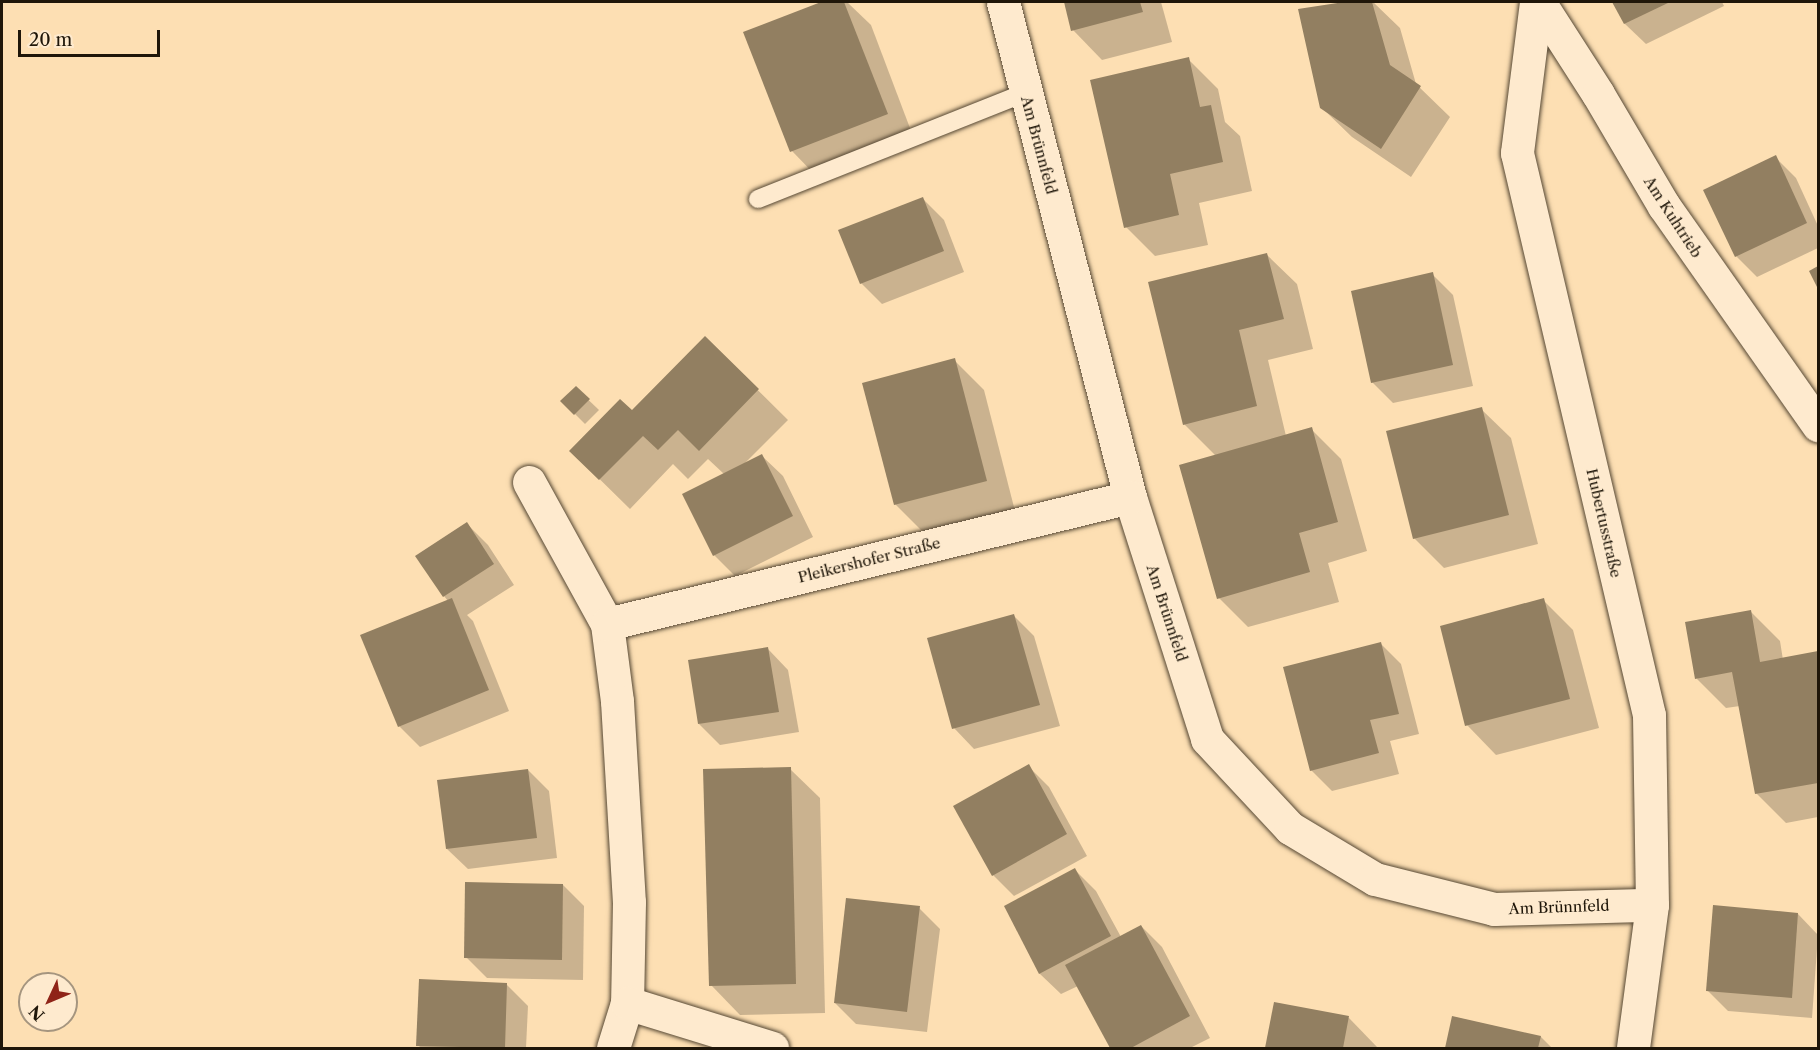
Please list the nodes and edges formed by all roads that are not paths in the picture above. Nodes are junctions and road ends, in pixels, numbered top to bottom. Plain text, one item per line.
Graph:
1 (1003, 2) edge
2 (1537, 2) edge
3 (1025, 93) junction
4 (758, 199) dead end
5 (1818, 425) edge
6 (530, 482) dead end
7 (1130, 497) junction
8 (607, 624) junction
9 (1652, 905) junction
10 (627, 1003) junction
11 (613, 1048) edge
12 (772, 1048) edge
13 (1633, 1048) edge

1 - 3 street, Am Brünnfeld
2 - 5 street, Am Kuhtrieb
2 - 9 street, Hubertusstraße
3 - 4 lane
3 - 7 street, Am Brünnfeld
6 - 8 street
7 - 8 street, Pleikershofer Straße
7 - 9 street, Am Brünnfeld
8 - 10 street
9 - 13 street, Hubertusstraße
10 - 11 street
10 - 12 street

